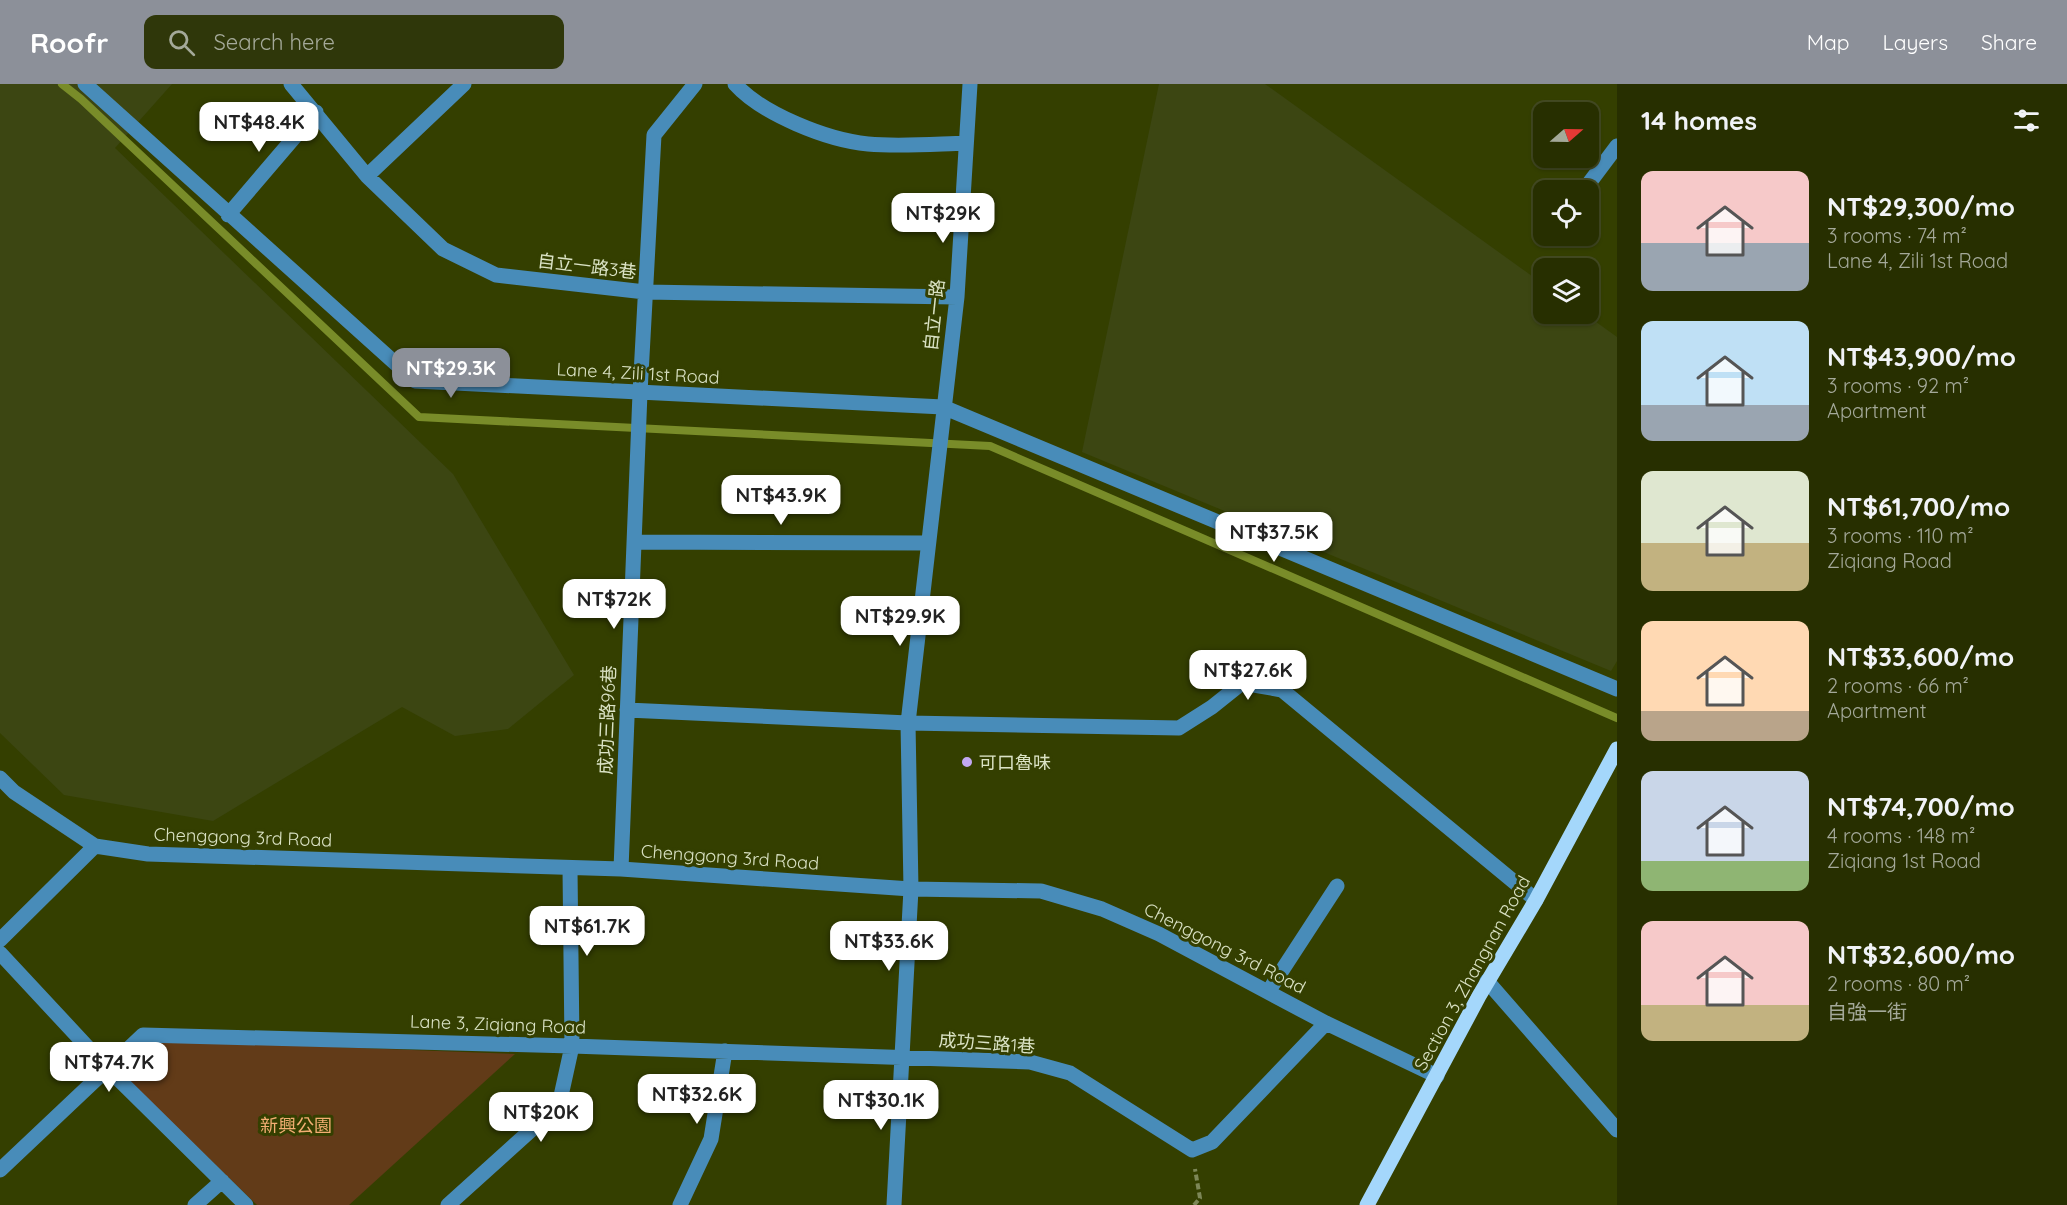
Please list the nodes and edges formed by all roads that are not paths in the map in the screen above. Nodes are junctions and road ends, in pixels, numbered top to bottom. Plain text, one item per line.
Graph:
1 (86, 84) edge
2 (291, 84) edge
3 (464, 84) edge
4 (695, 84) edge
5 (735, 84) edge
6 (970, 84) edge
7 (316, 112) junction
8 (966, 143) junction
9 (1617, 146) edge
10 (367, 176) junction
11 (1592, 180) edge
12 (228, 215) junction
13 (645, 292) junction
14 (957, 297) junction
15 (639, 393) junction
16 (943, 407) junction
17 (634, 542) junction
18 (928, 543) junction
19 (1617, 689) edge
20 (627, 710) junction
21 (908, 723) junction
22 (1615, 757) edge
23 (0, 778) edge
24 (94, 846) junction
25 (570, 869) junction
26 (621, 869) junction
27 (1337, 886) dead end
28 (911, 889) junction
29 (1536, 900) junction
30 (0, 940) edge
31 (0, 953) edge
32 (1487, 981) junction
33 (1268, 992) junction
34 (1326, 1023) junction
35 (572, 1046) junction
36 (725, 1051) junction
37 (900, 1057) junction
38 (106, 1067) junction
39 (1437, 1076) junction
40 (1617, 1130) edge
41 (0, 1170) edge
42 (222, 1181) junction
43 (195, 1205) edge
44 (246, 1205) edge
45 (448, 1205) edge
46 (680, 1205) edge
47 (894, 1205) edge
48 (1367, 1205) edge

1 - 12 street, Lane 4, Zili 1st Road
2 - 7 street, 自立一路3巷
3 - 10 street
4 - 13 street, 成功三路96巷
5 - 8 street
6 - 8 street, 自立一路
7 - 10 street, 自立一路3巷
7 - 12 street
8 - 14 street, 自立一路
9 - 11 street
10 - 13 street, 自立一路3巷
12 - 15 street, Lane 4, Zili 1st Road
13 - 14 street, 自立一路3巷
13 - 15 street, 成功三路96巷
14 - 16 street, 自立一路
15 - 16 street, Lane 4, Zili 1st Road
15 - 17 street, 成功三路96巷
16 - 18 street, 自立一路
16 - 19 street
17 - 18 street
17 - 20 street, 成功三路96巷
18 - 21 street, 自立一路
20 - 21 street
20 - 26 street, 成功三路96巷
21 - 28 street, 自立一路
21 - 29 street
22 - 29 main road, Section 3, Zhangnan Road
23 - 24 street, Chenggong 3rd Road
24 - 25 street, Chenggong 3rd Road
24 - 30 street
25 - 26 street, Chenggong 3rd Road
25 - 35 street
26 - 28 street, Chenggong 3rd Road
27 - 33 street
28 - 33 street, Chenggong 3rd Road
28 - 37 street, 自立一路
29 - 32 main road, Section 3, Zhangnan Road
31 - 38 street
32 - 39 main road, Section 3, Zhangnan Road
32 - 40 street
33 - 34 street, Chenggong 3rd Road
34 - 37 street, 成功三路1巷
34 - 39 street, Chenggong 3rd Road
35 - 36 street, Lane 3, Ziqiang Road
35 - 38 street, Lane 3, Ziqiang Road
35 - 45 street
36 - 37 street, Lane 3, Ziqiang Road
36 - 46 street
37 - 47 street, 自立一路
38 - 41 street, Lane 3, Ziqiang Road
38 - 42 street
39 - 48 main road, Section 3, Zhangnan Road
42 - 43 street
42 - 44 street

